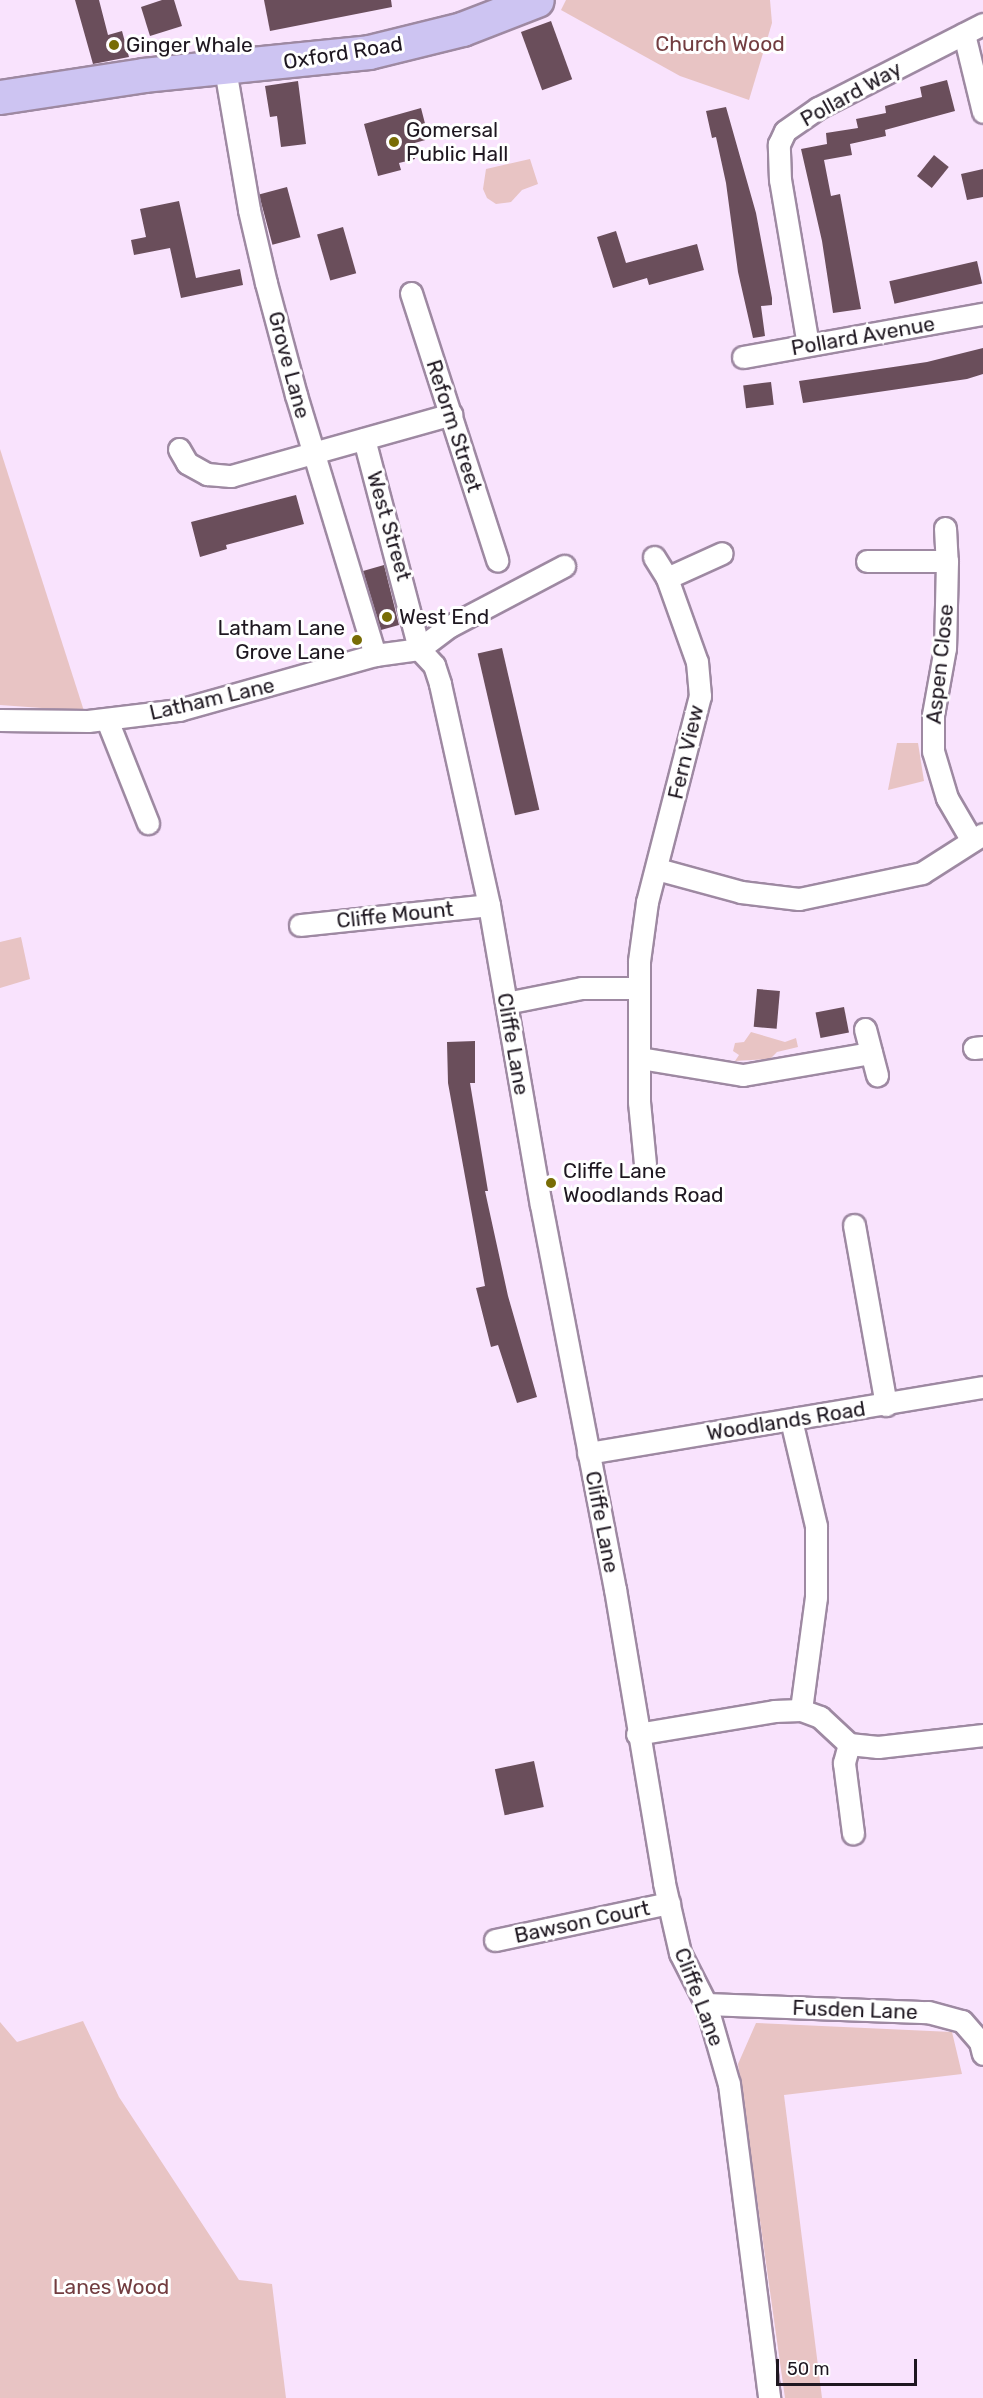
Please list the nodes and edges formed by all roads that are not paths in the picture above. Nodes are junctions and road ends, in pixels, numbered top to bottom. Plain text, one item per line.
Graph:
1 (537, 0) edge
2 (983, 24) edge
3 (964, 34) junction
4 (225, 69) junction
5 (0, 97) edge
6 (983, 112) edge
7 (411, 293) dead end
8 (983, 314) edge
9 (808, 345) junction
10 (743, 357) dead end
11 (451, 414) junction
12 (364, 439) junction
13 (179, 449) dead end
14 (313, 452) junction
15 (945, 528) dead end
16 (722, 553) dead end
17 (654, 557) dead end
18 (497, 560) dead end
19 (867, 561) dead end
20 (946, 561) junction
21 (564, 566) dead end
22 (667, 578) junction
23 (419, 649) junction
24 (375, 656) junction
25 (0, 720) edge
26 (107, 720) junction
27 (148, 823) dead end
28 (977, 836) edge
29 (657, 869) junction
30 (489, 905) junction
31 (300, 925) dead end
32 (638, 988) junction
33 (506, 1002) junction
34 (865, 1029) dead end
35 (871, 1053) junction
36 (640, 1059) junction
37 (877, 1075) dead end
38 (645, 1164) dead end
39 (854, 1225) dead end
40 (983, 1387) edge
41 (886, 1404) junction
42 (791, 1420) junction
43 (588, 1453) junction
44 (801, 1710) junction
45 (637, 1734) junction
46 (983, 1735) edge
47 (849, 1744) junction
48 (853, 1833) dead end
49 (669, 1903) junction
50 (495, 1940) dead end
51 (706, 2004) junction
52 (983, 2054) edge
53 (769, 2398) edge

1 - 4 main road, Oxford Road
2 - 3 street, Pollard Way
3 - 6 street
3 - 9 street, Pollard Way
4 - 5 main road, Oxford Road
4 - 14 street, Grove Lane
7 - 11 street, Reform Street
8 - 9 street, Pollard Avenue
9 - 10 street, Pollard Avenue
11 - 12 street
11 - 18 street, Reform Street
12 - 14 street
12 - 23 street, West Street
13 - 14 street
14 - 24 street, Grove Lane
15 - 20 street, Aspen Close
16 - 22 street
17 - 22 street, Fern View
19 - 20 street
20 - 28 street, Aspen Close
21 - 23 street
22 - 29 street, Fern View
23 - 24 street, Latham Lane
23 - 30 street, Cliffe Lane
24 - 26 street, Latham Lane
25 - 26 street, Latham Lane
26 - 27 street
28 - 29 street
29 - 32 street, Fern View
30 - 31 street, Cliffe Mount
30 - 33 street, Cliffe Lane
32 - 33 street
32 - 36 street, Fern View
33 - 43 street, Cliffe Lane
34 - 35 street
35 - 36 street
35 - 37 street
36 - 38 street, Fern View
39 - 41 street
40 - 41 street, Woodlands Road
41 - 42 street, Woodlands Road
42 - 43 street, Woodlands Road
42 - 44 street
43 - 45 street, Cliffe Lane
44 - 45 street
44 - 47 street
45 - 49 street, Cliffe Lane
46 - 47 street
47 - 48 street
49 - 50 street, Bawson Court
49 - 51 street, Cliffe Lane
51 - 52 street, Fusden Lane
51 - 53 street, Cliffe Lane

